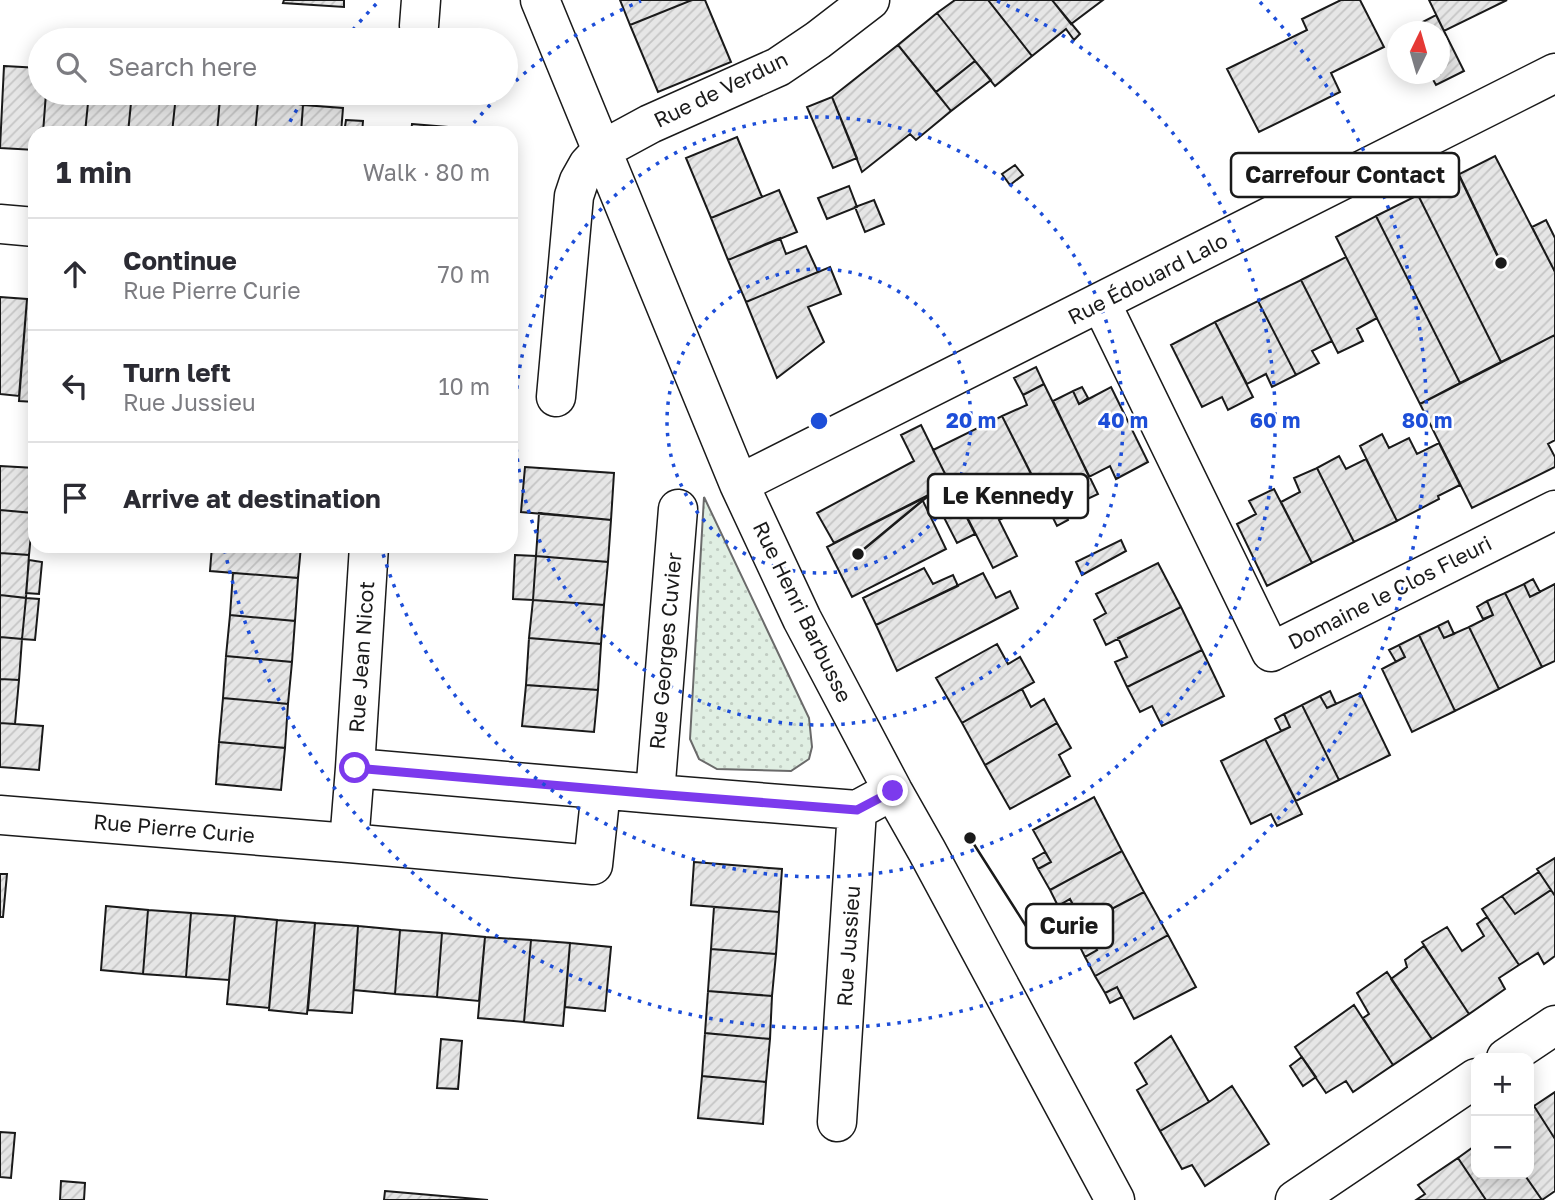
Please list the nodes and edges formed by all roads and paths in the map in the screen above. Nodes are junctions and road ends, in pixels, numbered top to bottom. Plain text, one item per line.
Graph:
1 (540, 0) edge
2 (870, 0) edge
3 (1555, 73) edge
4 (602, 150) junction
5 (0, 224) edge
6 (28, 226) edge
7 (1101, 303) junction
8 (556, 397) dead end
9 (739, 484) junction
10 (678, 509) dead end
11 (1555, 510) edge
12 (369, 553) edge
13 (355, 768) junction
14 (601, 790) junction
15 (893, 791) junction
16 (655, 794) junction
17 (857, 810) junction
18 (0, 814) edge
19 (349, 843) junction
20 (1555, 1025) edge
21 (1513, 1053) edge
22 (1471, 1081) edge
23 (838, 1122) dead end
24 (1115, 1200) edge
25 (1296, 1200) edge

1 - 4 street, Rue Henri Barbusse
2 - 4 street, Rue de Verdun
3 - 7 street, Rue Édouard Lalo
4 - 8 street
4 - 9 street, Rue Henri Barbusse
5 - 6 street
7 - 9 street, Rue Édouard Lalo
7 - 11 street, Domaine le Clos Fleuri
9 - 15 street, Rue Henri Barbusse
10 - 16 street, Rue Georges Cuvier
12 - 13 street, Rue Jean Nicot
13 - 14 street
13 - 19 street
14 - 16 street
14 - 19 street, Rue Pierre Curie
15 - 17 street
15 - 24 street, Rue Henri Barbusse
16 - 17 street
17 - 23 street, Rue Jussieu
18 - 19 street, Rue Pierre Curie
20 - 21 street
22 - 25 street

